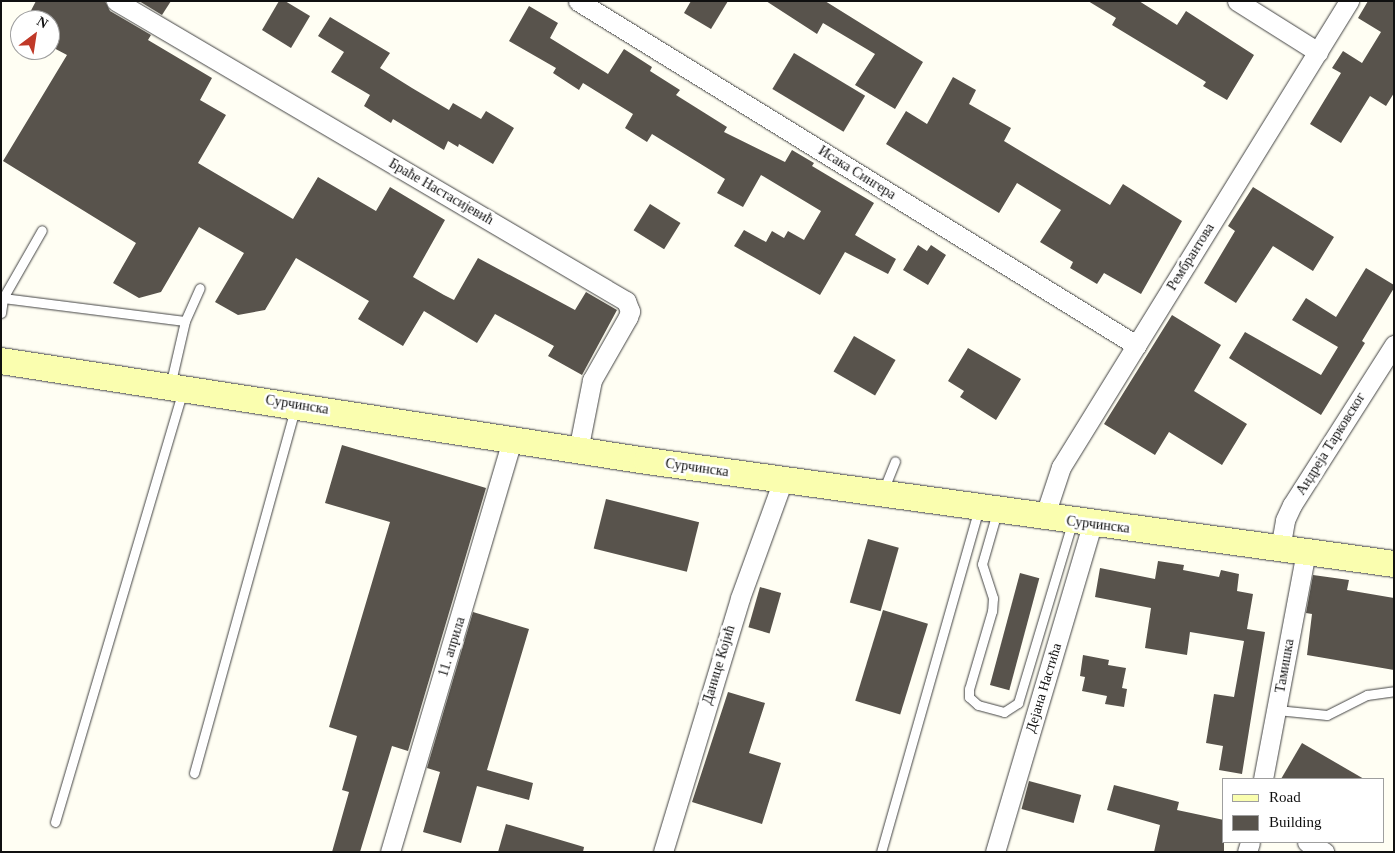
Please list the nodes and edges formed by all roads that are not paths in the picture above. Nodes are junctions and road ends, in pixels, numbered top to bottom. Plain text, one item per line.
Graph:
1 (116, 1) edge
2 (578, 1) edge
3 (1237, 1) edge
4 (1350, 1) edge
5 (1318, 52) junction
6 (42, 230) dead end
7 (200, 288) dead end
8 (3, 298) junction
9 (1, 312) edge
10 (185, 321) junction
11 (1136, 344) junction
12 (1394, 345) edge
13 (1, 361) edge
14 (177, 387) junction
15 (297, 405) junction
16 (512, 441) junction
17 (578, 450) junction
18 (894, 461) dead end
19 (783, 480) junction
20 (881, 494) junction
21 (988, 510) junction
22 (1044, 518) junction
23 (1082, 523) junction
24 (1280, 549) junction
25 (1306, 552) junction
26 (1394, 564) edge
27 (1394, 691) edge
28 (1277, 710) junction
29 (194, 773) dead end
30 (1263, 778) edge
31 (55, 822) dead end
32 (1309, 843) edge
33 (390, 852) edge
34 (663, 852) edge
35 (881, 852) edge
36 (995, 852) edge
37 (1324, 852) edge

1 - 17 street, Браће Настасијевић
2 - 11 street, Исака Сингера
3 - 5 street
4 - 5 street, Рембрантова
5 - 11 street, Рембрантова
6 - 8 lane
7 - 10 lane
8 - 9 lane
8 - 10 lane
10 - 14 lane
11 - 22 street, Рембрантова
12 - 24 street, Андреја Тарковског
13 - 14 main road, Сурчинска
14 - 15 main road, Сурчинска
14 - 31 lane
15 - 16 main road, Сурчинска
15 - 29 lane
16 - 17 main road, Сурчинска
16 - 33 street, 11. априла
17 - 19 main road, Сурчинска
18 - 20 lane
19 - 20 main road, Сурчинска
19 - 34 street, Данице Којић
20 - 21 main road, Сурчинска
21 - 22 main road, Сурчинска
21 - 23 lane
21 - 35 lane
22 - 23 main road, Сурчинска
23 - 24 main road, Сурчинска
23 - 36 street, Дејана Настића
24 - 25 main road, Сурчинска
25 - 26 main road, Сурчинска
25 - 28 street, Тамишка
27 - 28 lane
28 - 30 street, Тамишка
32 - 37 street

